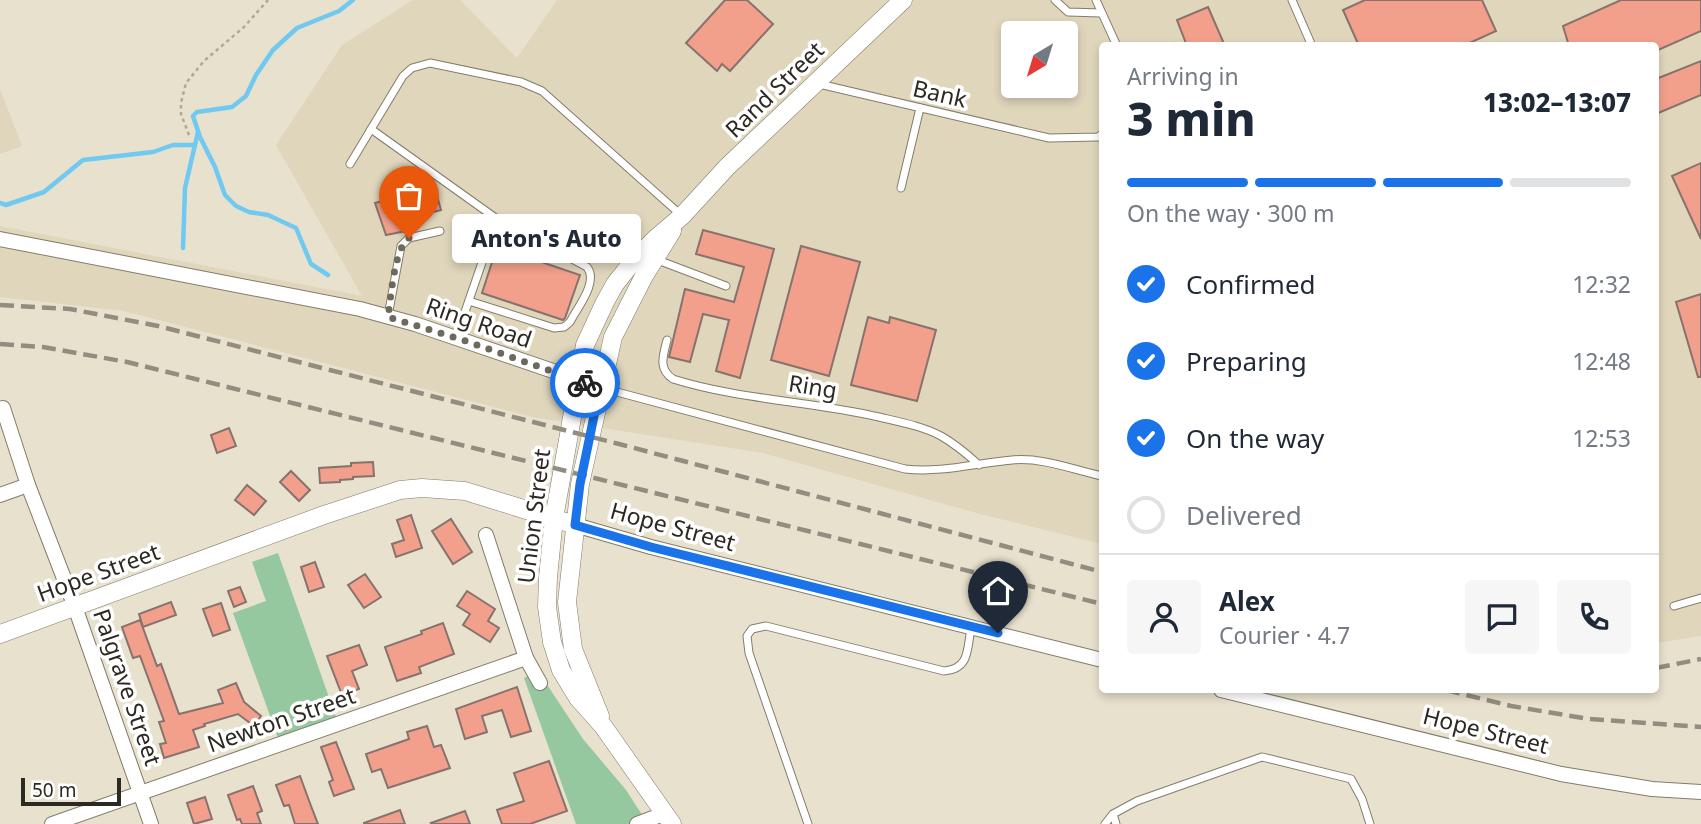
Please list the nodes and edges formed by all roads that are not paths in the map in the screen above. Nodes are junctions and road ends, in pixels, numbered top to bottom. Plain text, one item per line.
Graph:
1 (903, 0) edge
2 (1055, 0) edge
3 (1096, 0) edge
4 (1292, 0) edge
5 (1101, 13) junction
6 (1115, 42) edge
7 (1310, 42) edge
8 (815, 83) junction
9 (920, 108) junction
10 (371, 129) junction
11 (1099, 135) edge
12 (350, 164) dead end
13 (901, 188) dead end
14 (682, 216) junction
15 (497, 219) junction
16 (440, 231) dead end
17 (0, 239) edge
18 (655, 258) junction
19 (726, 286) dead end
20 (469, 301) junction
21 (388, 317) junction
22 (456, 338) junction
23 (667, 340) dead end
24 (578, 381) junction
25 (600, 387) junction
26 (3, 408) dead end
27 (979, 466) junction
28 (1099, 475) edge
29 (28, 485) junction
30 (0, 495) edge
31 (554, 518) junction
32 (575, 525) junction
33 (486, 536) dead end
34 (1701, 598) edge
35 (1674, 606) dead end
36 (75, 607) junction
37 (971, 627) junction
38 (0, 634) edge
39 (526, 658) junction
40 (1099, 659) edge
41 (540, 683) dead end
42 (1234, 693) edge
43 (603, 726) junction
44 (1701, 792) edge
45 (140, 793) junction
46 (1113, 814) junction
47 (669, 819) edge
48 (52, 824) edge
49 (151, 824) edge
50 (637, 824) edge
51 (808, 824) edge
52 (1105, 824) edge
53 (1116, 824) edge
54 (1370, 824) edge

1 - 8 street, Rand Street
2 - 5 lane
3 - 5 lane
4 - 7 lane
5 - 6 lane
8 - 9 lane, Bank
8 - 14 street, Rand Street
9 - 11 lane, Bank
9 - 13 lane
10 - 12 lane
10 - 14 lane
10 - 15 lane
14 - 18 street, Rand Street
14 - 24 street, Rand Street
15 - 20 lane
15 - 20 lane
16 - 21 lane
17 - 21 street, Ring Road
18 - 19 lane
18 - 25 street, Rand Street
20 - 22 lane
21 - 22 street, Ring Road
22 - 24 street, Ring Road
23 - 27 lane, Ring
24 - 25 street, Ring Road
24 - 31 street, Union Street
25 - 27 lane, Ring Road
25 - 32 street, Union Street
26 - 29 street, Palgrave Street
27 - 28 lane, Ring Road
29 - 30 street
29 - 36 street, Palgrave Street
31 - 32 street, Hope Street
31 - 36 street, Hope Street
31 - 43 street, Union Street
32 - 37 street, Hope Street
32 - 43 street, Union Street
33 - 39 street
34 - 35 lane
36 - 38 street, Hope Street
36 - 45 street, Palgrave Street
37 - 40 street, Hope Street
37 - 51 lane
39 - 41 street
39 - 45 street, Newton Street
42 - 44 street, Hope Street
43 - 47 street, Union Street
45 - 48 street, Newton Street
45 - 49 street, Palgrave Street
46 - 52 lane
46 - 53 lane
46 - 54 lane
47 - 50 street

